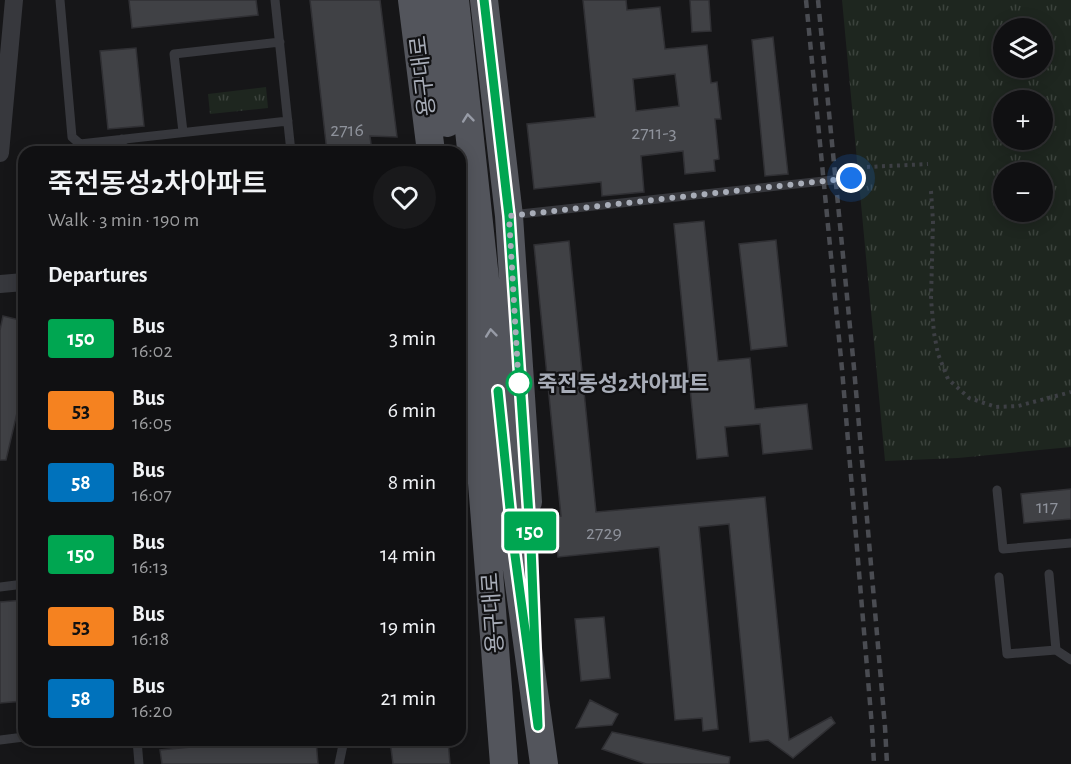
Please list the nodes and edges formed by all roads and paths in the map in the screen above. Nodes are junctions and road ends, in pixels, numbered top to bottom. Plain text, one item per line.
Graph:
1 (14, 0) edge
2 (60, 0) edge
3 (275, 0) edge
4 (412, 0) edge
5 (434, 0) edge
6 (455, 0) edge
7 (484, 0) edge
8 (280, 42) junction
9 (288, 121) junction
10 (183, 132) junction
11 (122, 139) junction
12 (123, 146) edge
13 (290, 146) edge
14 (430, 146) edge
15 (449, 146) edge
16 (0, 153) edge
17 (928, 164) dead end
18 (867, 167) dead end
19 (851, 178) dead end
20 (931, 190) dead end
21 (509, 216) junction
22 (18, 282) edge
23 (0, 284) edge
24 (466, 287) edge
25 (486, 392) junction
26 (1071, 392) edge
27 (997, 490) dead end
28 (466, 500) edge
29 (1071, 543) edge
30 (1049, 574) dead end
31 (999, 577) dead end
32 (16, 585) dead end
33 (0, 587) edge
34 (1056, 650) junction
35 (1071, 660) edge
36 (500, 726) junction
37 (538, 726) junction
38 (18, 738) edge
39 (0, 740) edge
40 (138, 746) edge
41 (343, 746) edge
42 (140, 764) edge
43 (339, 764) edge
44 (504, 764) edge
45 (544, 764) edge

1 - 16 street
2 - 11 lane
3 - 8 lane
4 - 14 main road, 용구대로
5 - 15 main road
25 -> 6 main road
7 - 21 main road, 용구대로
8 - 9 lane
8 - 10 lane
9 - 10 lane
9 - 13 lane
10 - 11 lane
11 - 12 lane
17 - 18 path
19 - 21 lane
20 - 26 path
21 - 37 main road, 용구대로
22 - 23 street
24 - 25 main road
25 - 36 main road, 용구대로
25 - 37 main road, 용구대로
27 - 29 lane
28 - 36 main road, 용구대로
30 - 34 lane
31 - 34 lane
32 - 33 lane
34 - 35 lane
36 - 44 main road, 용구대로
37 - 45 main road, 용구대로
38 - 39 lane
40 - 42 lane
41 - 43 lane

